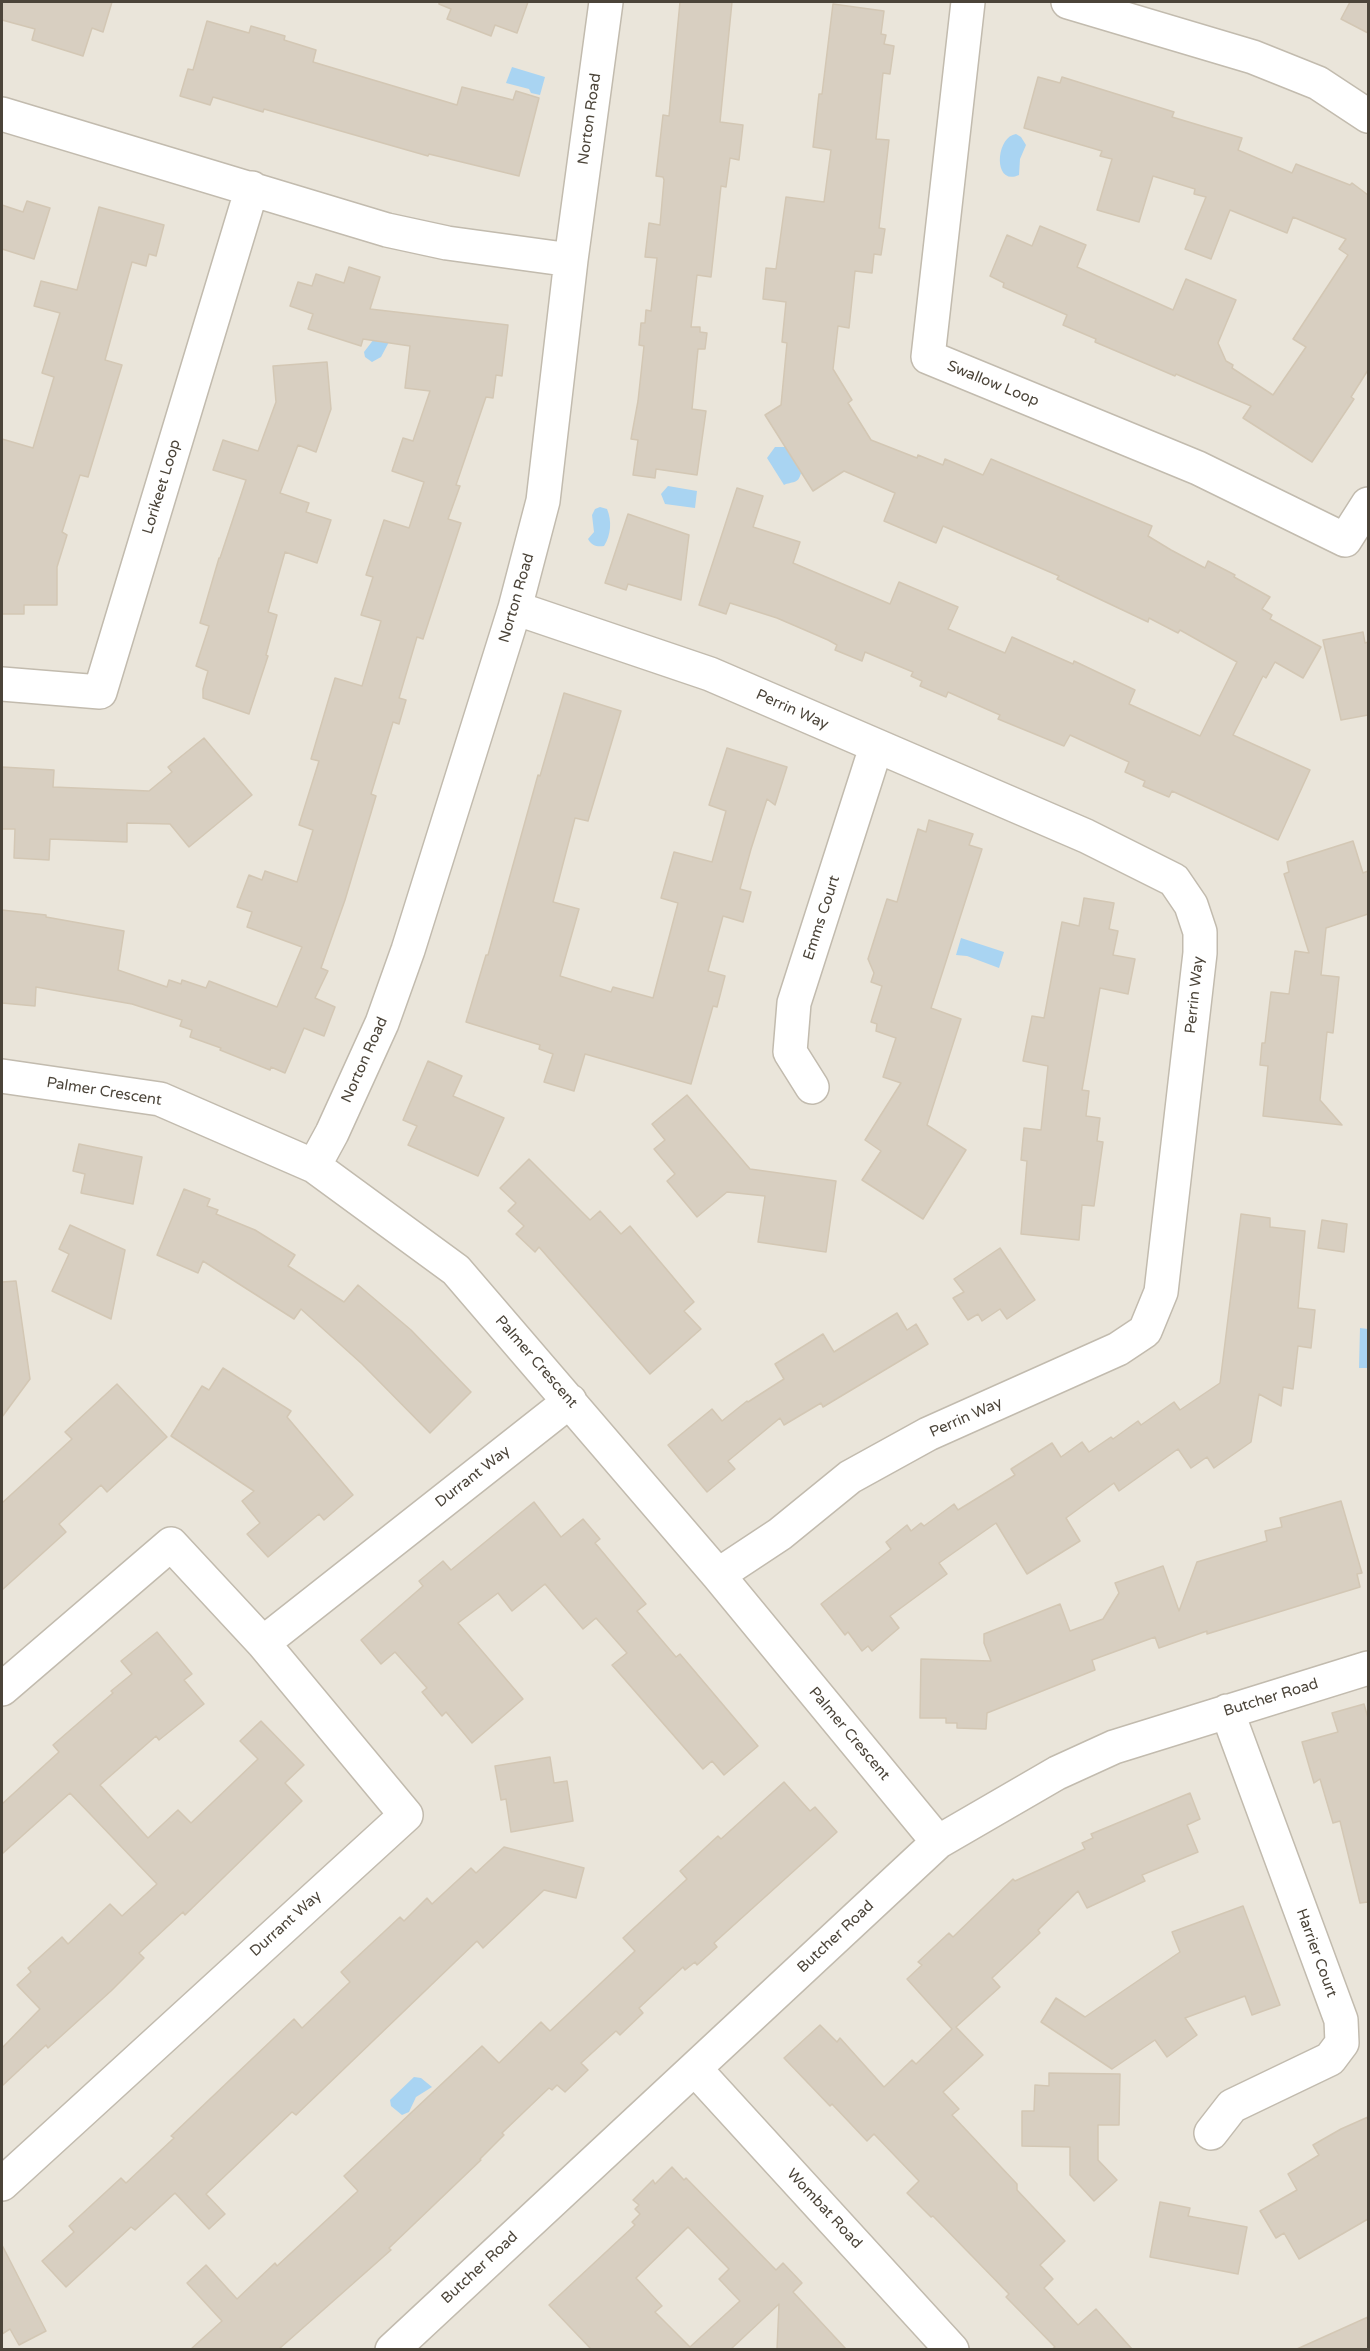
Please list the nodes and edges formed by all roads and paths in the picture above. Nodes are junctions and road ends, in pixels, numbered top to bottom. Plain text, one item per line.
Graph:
1 (606, 2) edge
2 (968, 2) edge
3 (1068, 2) edge
4 (2, 114) edge
5 (1368, 116) edge
6 (252, 188) junction
7 (571, 260) junction
8 (1368, 504) edge
9 (515, 608) junction
10 (2, 684) edge
11 (876, 747) junction
12 (2, 1076) edge
13 (812, 1087) dead end
14 (314, 1166) junction
15 (570, 1401) junction
16 (718, 1575) junction
17 (263, 1643) junction
18 (1368, 1668) edge
19 (2, 1689) edge
20 (1227, 1711) junction
21 (938, 1842) junction
22 (695, 2069) junction
23 (1211, 2133) dead end
24 (2, 2184) edge
25 (392, 2349) edge
26 (952, 2349) edge

1 - 7 street, Norton Road
2 - 8 street, Swallow Loop
3 - 5 street
4 - 6 street
6 - 7 street
6 - 10 street, Lorikeet Loop
7 - 9 street, Norton Road
9 - 11 street, Perrin Way
9 - 14 street, Norton Road
11 - 13 street, Emms Court
11 - 16 street, Perrin Way
12 - 14 street, Palmer Crescent
14 - 15 street, Palmer Crescent
15 - 16 street, Palmer Crescent
15 - 17 street, Durrant Way
16 - 21 street, Palmer Crescent
17 - 19 street, Durrant Way
17 - 24 street, Durrant Way
18 - 20 street, Butcher Road
20 - 21 street, Butcher Road
20 - 23 street, Harrier Court
21 - 22 street, Butcher Road
22 - 25 street, Butcher Road
22 - 26 street, Wombat Road

